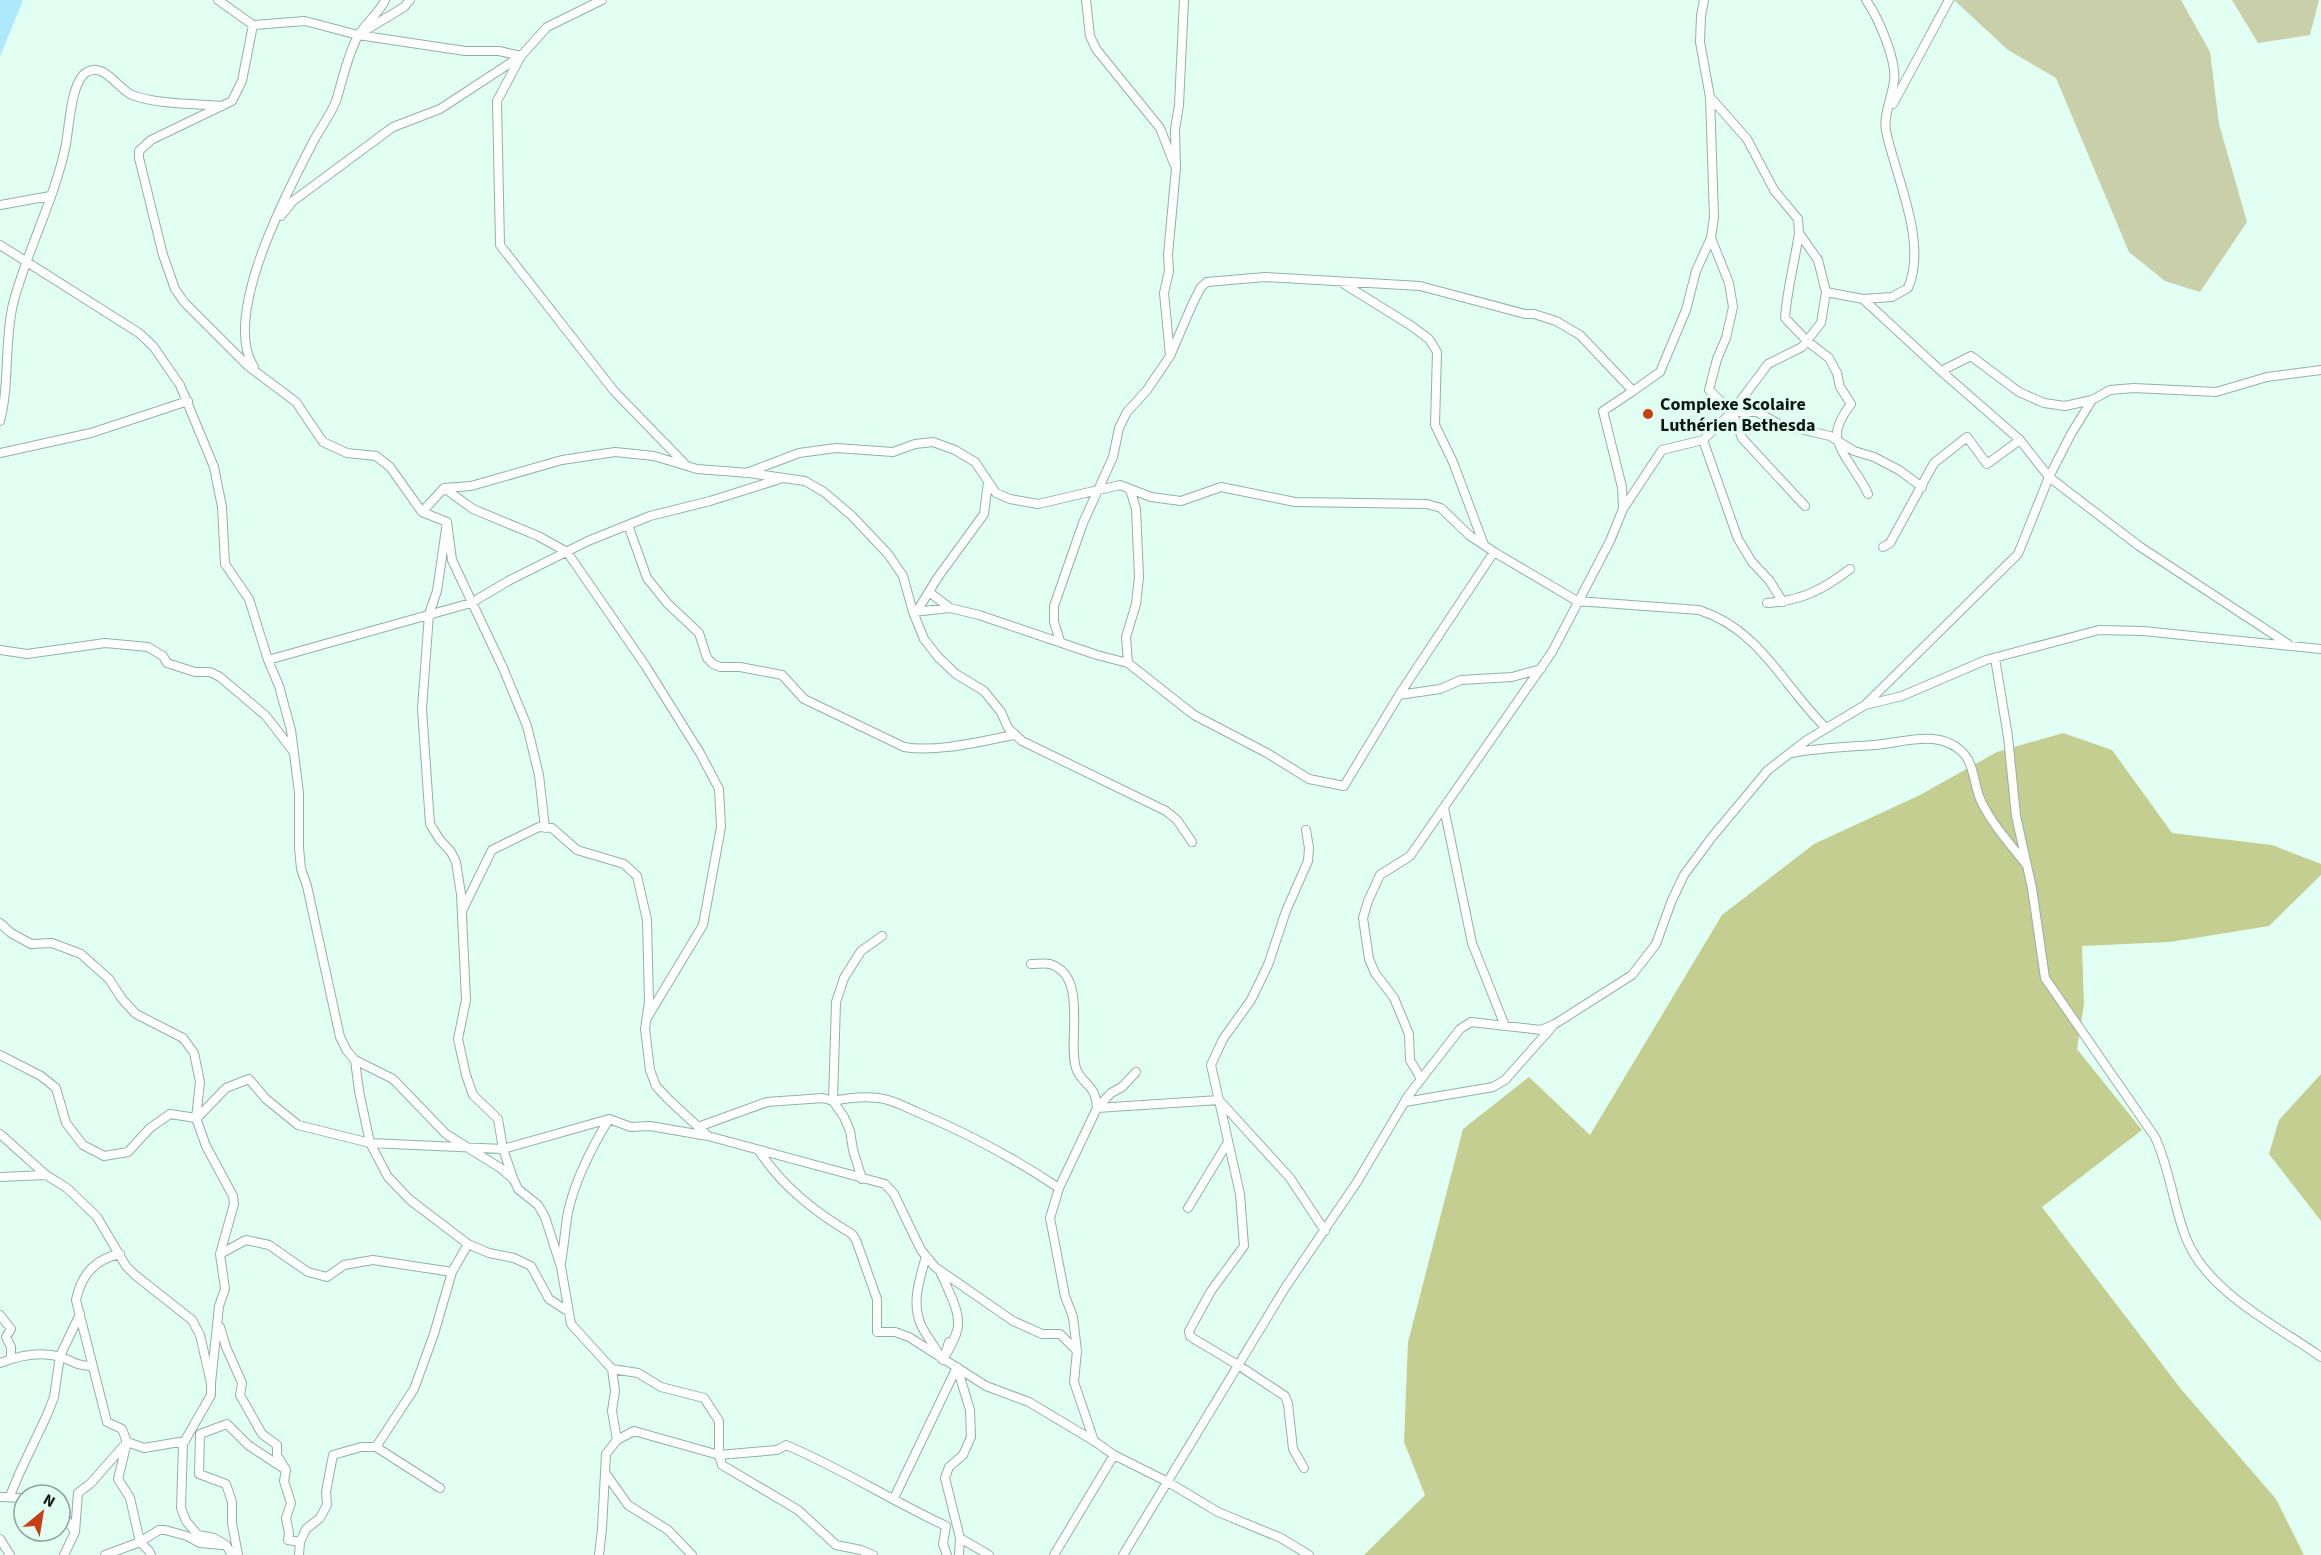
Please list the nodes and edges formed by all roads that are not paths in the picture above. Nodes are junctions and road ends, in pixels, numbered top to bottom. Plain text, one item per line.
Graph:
1 (218, 0) edge
2 (385, 0) edge
3 (410, 0) edge
4 (603, 0) edge
5 (1086, 0) edge
6 (1184, 0) edge
7 (1697, 0) edge
8 (1704, 0) edge
9 (1866, 0) edge
10 (1949, 0) edge
11 (1701, 16) junction
12 (253, 25) junction
13 (358, 35) junction
14 (521, 56) junction
15 (1710, 97) junction
16 (222, 106) junction
17 (1885, 128) junction
18 (1176, 168) junction
19 (50, 196) junction
20 (0, 205) edge
21 (272, 227) junction
22 (1800, 233) junction
23 (1711, 238) junction
24 (0, 245) edge
25 (28, 262) junction
26 (1341, 282) junction
27 (1826, 292) junction
28 (1863, 299) junction
29 (1807, 341) junction
30 (1170, 356) junction
31 (2321, 370) edge
32 (1941, 371) junction
33 (258, 372) junction
34 (1633, 391) junction
35 (2092, 400) junction
36 (188, 401) junction
37 (1732, 412) junction
38 (0, 421) edge
39 (1703, 440) junction
40 (2020, 440) junction
41 (1838, 441) junction
42 (0, 453) edge
43 (686, 465) junction
44 (749, 473) junction
45 (2049, 477) junction
46 (782, 478) junction
47 (988, 482) junction
48 (1922, 487) junction
49 (444, 488) junction
50 (1100, 488) junction
51 (1130, 489) junction
52 (1868, 494) dead end
53 (1805, 506) dead end
54 (1623, 509) junction
55 (422, 512) junction
56 (447, 522) junction
57 (628, 525) junction
58 (1484, 544) junction
59 (1883, 547) dead end
60 (567, 552) junction
61 (1494, 552) junction
62 (1850, 569) dead end
63 (929, 592) junction
64 (1577, 601) junction
65 (1783, 602) junction
66 (471, 603) junction
67 (1767, 603) dead end
68 (950, 608) junction
69 (915, 611) junction
70 (429, 614) junction
71 (1060, 642) junction
72 (2289, 645) junction
73 (2321, 649) edge
74 (0, 650) edge
75 (1995, 658) junction
76 (268, 660) junction
77 (1128, 663) junction
78 (1540, 669) junction
79 (1399, 695) junction
80 (1866, 705) junction
81 (1826, 728) junction
82 (1014, 735) junction
83 (294, 752) junction
84 (1791, 753) junction
85 (1444, 808) junction
86 (545, 828) junction
87 (1306, 830) dead end
88 (1192, 842) dead end
89 (2027, 865) junction
90 (461, 911) junction
91 (0, 923) edge
92 (882, 936) dead end
93 (1032, 964) dead end
94 (647, 1018) junction
95 (1555, 1024) junction
96 (1505, 1026) junction
97 (0, 1054) edge
98 (355, 1060) junction
99 (1137, 1072) dead end
100 (1421, 1079) junction
101 (1219, 1100) junction
102 (833, 1101) junction
103 (1404, 1102) junction
104 (1097, 1108) junction
105 (196, 1118) junction
106 (609, 1119) junction
107 (698, 1127) junction
108 (0, 1134) edge
109 (708, 1136) junction
110 (1228, 1142) junction
111 (370, 1143) junction
112 (470, 1149) junction
113 (503, 1149) junction
114 (759, 1151) junction
115 (46, 1174) junction
116 (0, 1177) edge
117 (862, 1179) junction
118 (514, 1180) junction
119 (1059, 1188) junction
120 (1188, 1208) dead end
121 (1325, 1231) junction
122 (468, 1244) junction
123 (120, 1254) junction
124 (220, 1254) junction
125 (926, 1256) junction
126 (935, 1267) junction
127 (561, 1268) junction
128 (452, 1272) junction
129 (569, 1312) junction
130 (80, 1314) junction
131 (0, 1315) edge
132 (219, 1322) junction
133 (949, 1342) dead end
134 (1077, 1351) junction
135 (60, 1356) junction
136 (2321, 1357) edge
137 (11, 1359) junction
138 (942, 1359) junction
139 (0, 1363) edge
140 (1238, 1365) junction
141 (92, 1366) junction
142 (957, 1367) junction
143 (612, 1369) junction
144 (212, 1383) junction
145 (617, 1440) junction
146 (185, 1441) junction
147 (127, 1442) junction
148 (1094, 1442) junction
149 (376, 1448) junction
150 (719, 1455) junction
151 (1114, 1455) junction
152 (1305, 1468) dead end
153 (286, 1470) junction
154 (605, 1473) junction
155 (1168, 1482) junction
156 (440, 1488) dead end
157 (10, 1496) joint
158 (0, 1497) edge
159 (894, 1498) junction
160 (72, 1528) edge
161 (75, 1532) junction
162 (960, 1538) junction
163 (0, 1539) edge
164 (140, 1542) junction
165 (300, 1542) junction
166 (226, 1545) junction
167 (10, 1555) edge
168 (64, 1555) edge
169 (105, 1555) edge
170 (151, 1555) edge
171 (232, 1555) edge
172 (238, 1555) edge
173 (299, 1555) edge
174 (598, 1555) edge
175 (692, 1555) edge
176 (873, 1555) edge
177 (947, 1555) edge
178 (959, 1555) edge
179 (989, 1555) edge
180 (1054, 1555) edge
181 (1124, 1555) edge
182 (1309, 1555) edge

1 - 12 street
2 - 13 street
3 - 13 street
4 - 14 street
5 - 18 street
6 - 18 street
7 - 11 street
8 - 11 street
9 - 17 street
10 - 17 street
11 - 15 street
12 - 13 street
12 - 16 street
13 - 14 street
13 - 21 street
14 - 21 street
14 - 43 street
15 - 22 street
15 - 23 street
16 - 19 street
16 - 33 street
17 - 28 street
18 - 30 street
19 - 20 street
19 - 25 street
21 - 33 street
22 - 27 street
22 - 29 street
23 - 34 street
23 - 37 street
24 - 25 street
25 - 36 street
25 - 38 street
26 - 30 street
26 - 34 street
26 - 58 street
27 - 28 street
27 - 29 street
28 - 32 street
29 - 37 street
29 - 41 street
30 - 50 street
31 - 35 street
32 - 35 street
32 - 40 street
33 - 55 street
34 - 54 street
35 - 45 street
36 - 42 street
36 - 76 street
37 - 39 street
37 - 41 street
37 - 53 street
39 - 54 street
39 - 65 street
40 - 45 street
40 - 48 street
41 - 48 street
41 - 52 street
43 - 44 street
43 - 49 street
44 - 46 street
44 - 47 street
45 - 72 street
45 - 80 street
46 - 57 street
46 - 69 street
47 - 50 street
47 - 63 street
48 - 59 street
49 - 55 street
49 - 60 street
50 - 51 street
50 - 71 street
51 - 58 street
51 - 77 street
54 - 64 street
55 - 56 street
56 - 66 street
56 - 70 street
57 - 60 street
57 - 82 street
58 - 61 street
60 - 66 street
60 - 94 street
61 - 64 street
61 - 79 street
62 - 65 street
63 - 68 street
63 - 69 street
64 - 78 street
64 - 81 street
65 - 67 street
66 - 70 street
66 - 86 street
68 - 69 street
68 - 71 street
69 - 82 street
70 - 76 street
70 - 90 street
71 - 77 street
72 - 73 street
72 - 75 street
74 - 83 street
75 - 80 street
75 - 89 street
76 - 83 street
77 - 79 street
78 - 79 street
78 - 85 street
80 - 81 street
81 - 84 street
82 - 88 street
83 - 98 street
84 - 89 street
84 - 95 street
85 - 96 street
85 - 100 street
86 - 90 street
86 - 94 street
87 - 101 street
89 - 136 street
90 - 113 street
91 - 105 street
92 - 102 street
93 - 104 street
94 - 107 street
95 - 96 street
95 - 103 street
96 - 100 street
97 - 105 street
98 - 111 street
98 - 112 street
99 - 104 street
100 - 103 street
101 - 104 street
101 - 110 street
101 - 121 street
102 - 107 street
102 - 117 street
102 - 119 street
103 - 121 street
104 - 119 street
105 - 111 street
105 - 124 street
106 - 109 street
106 - 113 street
106 - 127 street
107 - 109 street
108 - 115 street
109 - 114 street
110 - 120 street
110 - 140 street
111 - 112 street
111 - 122 street
112 - 113 street
112 - 118 street
113 - 118 street
114 - 117 street
114 - 138 street
115 - 116 street
115 - 123 street
117 - 125 street
118 - 127 street
119 - 134 street
121 - 140 street
122 - 128 street
122 - 129 street
123 - 130 street
123 - 144 street
124 - 128 street
124 - 132 street
125 - 126 street
125 - 138 street
126 - 134 street
126 - 138 street
127 - 129 street
128 - 149 street
129 - 143 street
130 - 135 street
130 - 141 street
131 - 137 street
132 - 144 street
132 - 153 street
133 - 138 street
134 - 148 street
135 - 137 street
135 - 141 street
135 - 157 street
137 - 139 street
138 - 142 street
140 - 152 street
140 - 155 street
141 - 147 street
142 - 148 street
142 - 159 street
142 - 162 street
143 - 145 street
143 - 150 street
144 - 146 street
145 - 150 street
145 - 154 street
146 - 147 street
146 - 166 street
147 - 161 street
147 - 164 street
148 - 151 street
149 - 156 street
149 - 165 street
150 - 159 street
150 - 176 street
151 - 155 street
151 - 180 street
153 - 165 street
153 - 172 street
154 - 174 street
154 - 175 street
155 - 181 street
155 - 182 street
157 - 158 street
159 - 177 street
160 - 161 street
161 - 168 street
162 - 178 street
162 - 179 street
163 - 167 street
164 - 166 street
164 - 169 street
164 - 170 street
165 - 173 street
166 - 171 street

